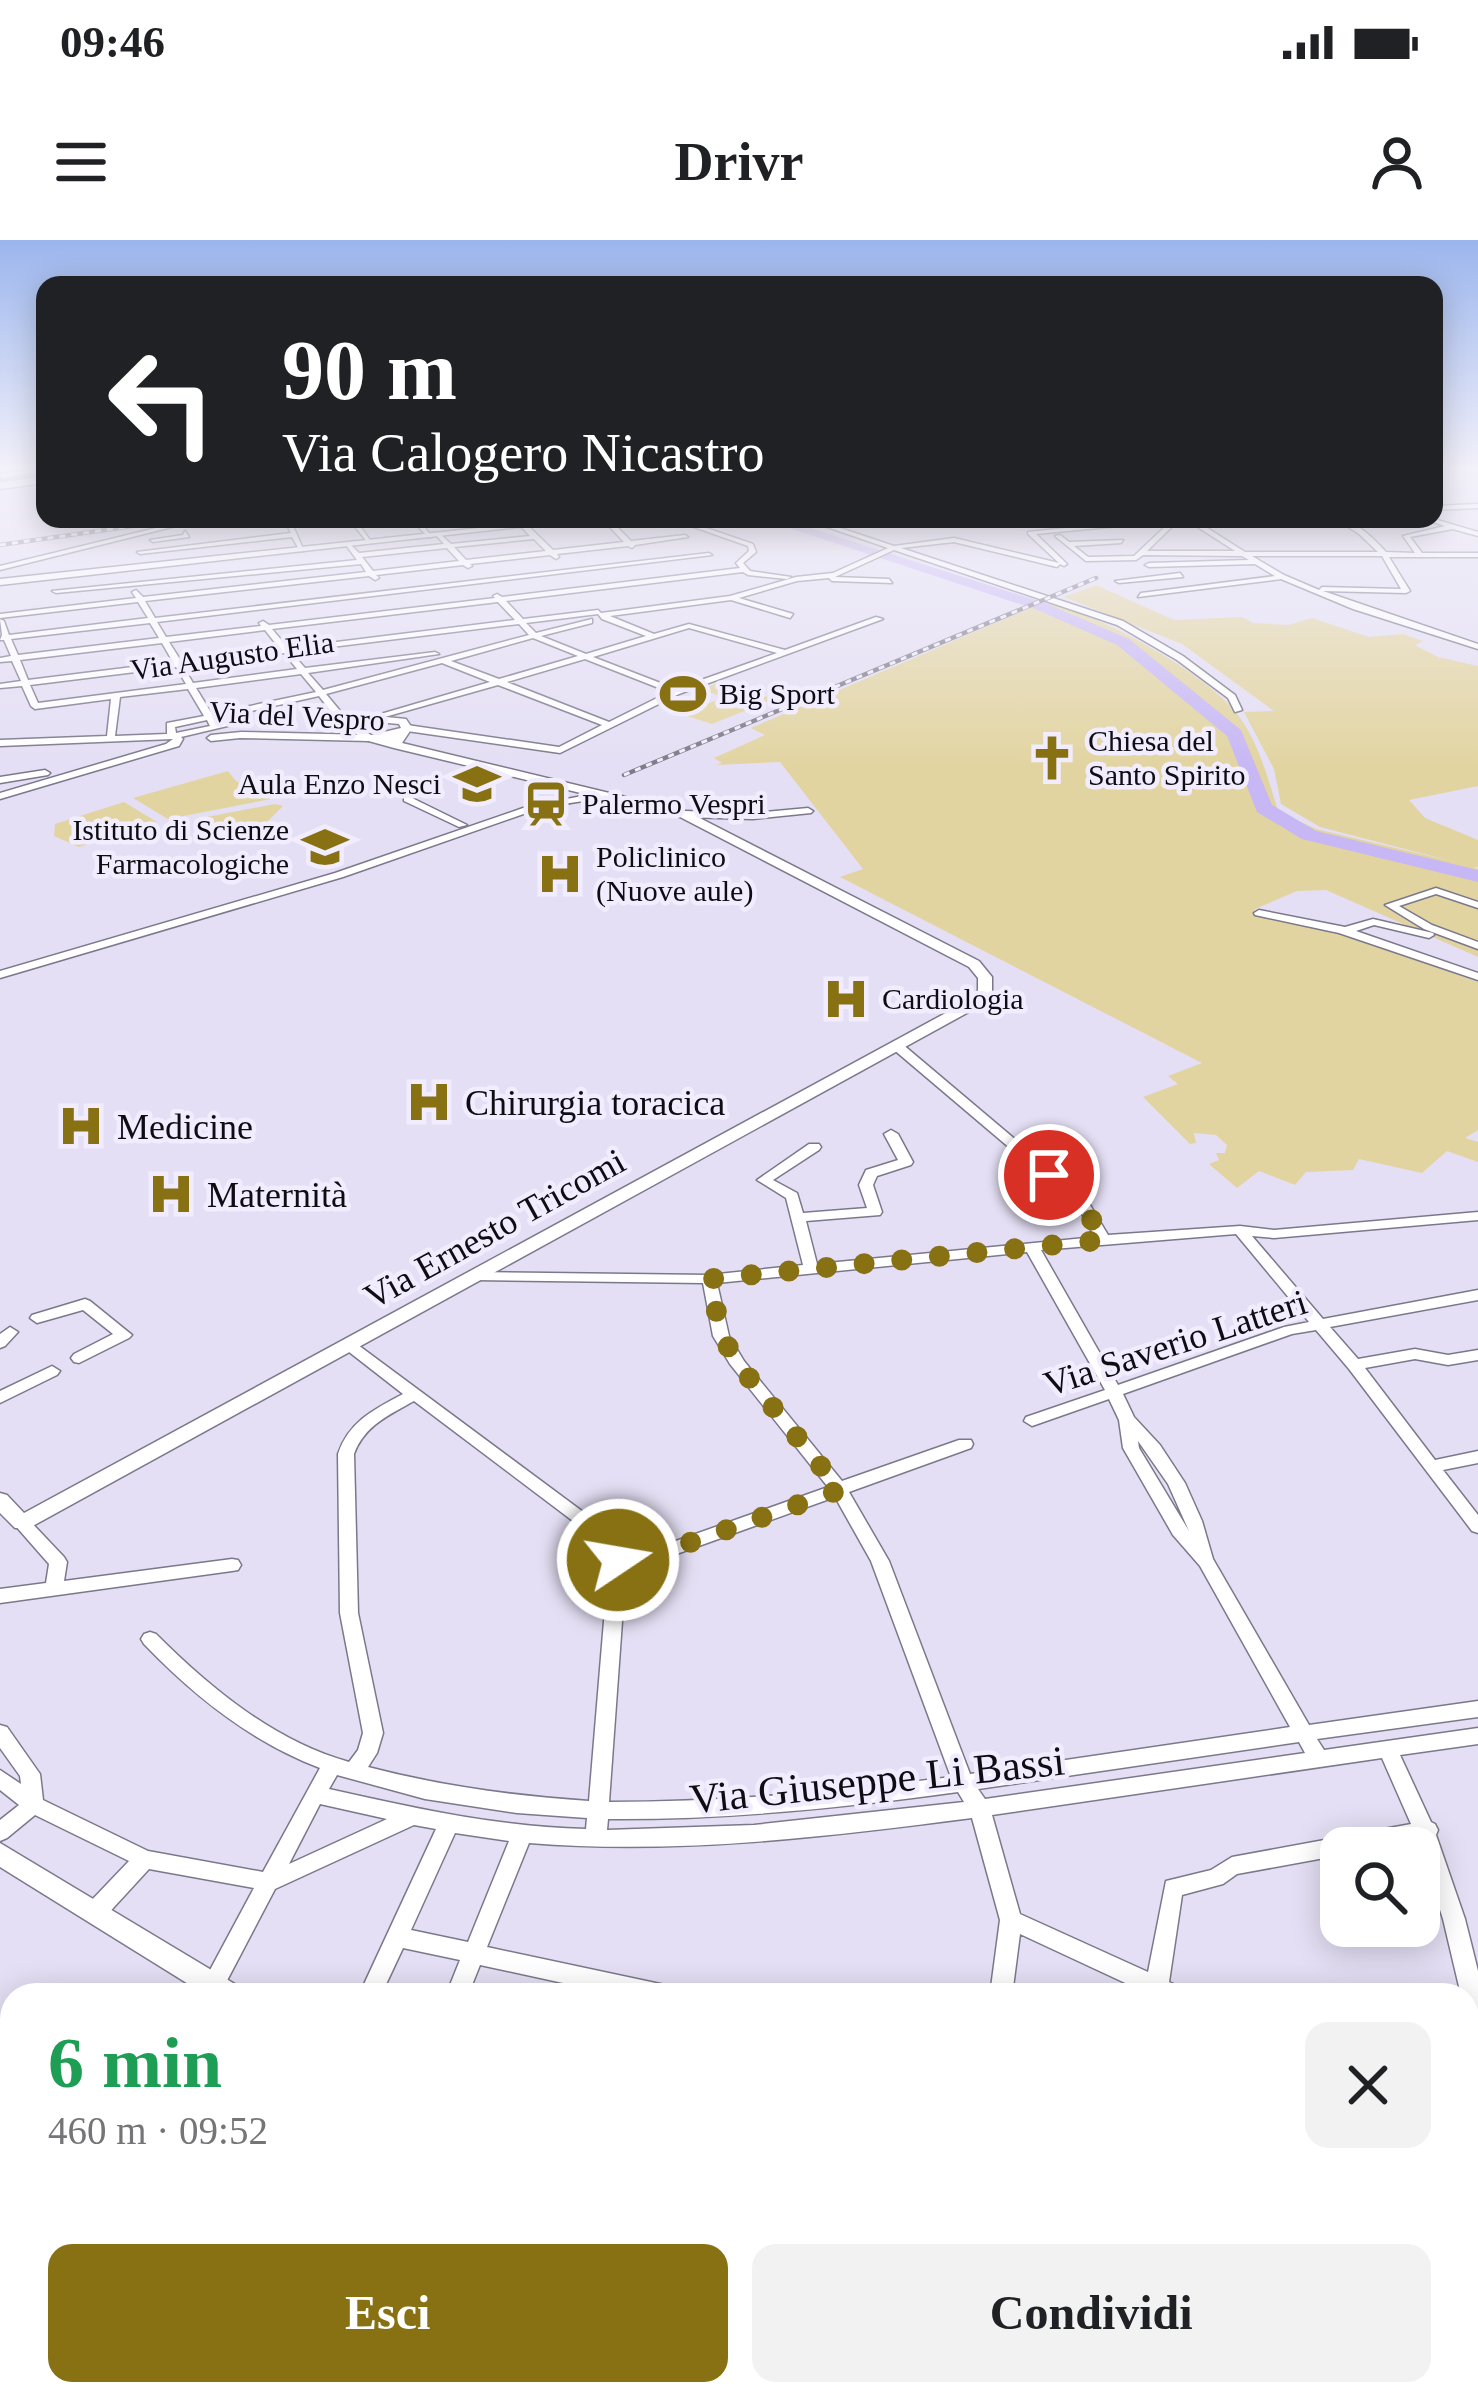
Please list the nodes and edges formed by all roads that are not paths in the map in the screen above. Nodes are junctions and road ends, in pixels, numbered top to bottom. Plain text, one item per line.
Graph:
1 (131, 568) edge
2 (218, 568) edge
3 (280, 568) edge
4 (366, 568) edge
5 (422, 568) edge
6 (470, 568) edge
7 (564, 568) edge
8 (593, 568) edge
9 (652, 568) edge
10 (842, 568) edge
11 (952, 568) edge
12 (1154, 568) edge
13 (1265, 568) edge
14 (1393, 568) edge
15 (121, 569) junction
16 (742, 570) joint
17 (566, 571) junction
18 (371, 574) junction
19 (1180, 574) dead end
20 (225, 575) junction
21 (1167, 576) junction
22 (51, 577) junction
23 (1281, 577) junction
24 (817, 578) junction
25 (796, 579) junction
26 (664, 580) junction
27 (483, 581) junction
28 (889, 581) dead end
29 (1119, 581) dead end
30 (0, 582) edge
31 (132, 584) junction
32 (1307, 588) junction
33 (236, 589) junction
34 (1191, 589) junction
35 (580, 590) junction
36 (56, 591) junction
37 (387, 593) junction
38 (1141, 595) dead end
39 (1202, 595) dead end
40 (731, 598) junction
41 (140, 600) junction
42 (501, 600) junction
43 (686, 604) junction
44 (61, 609) junction
45 (253, 609) junction
46 (402, 612) junction
47 (601, 614) junction
48 (790, 616) dead end
49 (0, 619) edge
50 (879, 619) dead end
51 (153, 620) junction
52 (521, 621) junction
53 (268, 628) junction
54 (700, 630) junction
55 (417, 633) junction
56 (534, 636) junction
57 (4, 638) edge
58 (659, 639) junction
59 (164, 640) junction
60 (1478, 646) edge
61 (288, 650) junction
62 (785, 653) junction
63 (439, 657) junction
64 (18, 658) junction
65 (589, 658) junction
66 (0, 660) edge
67 (178, 664) junction
68 (302, 671) junction
69 (107, 673) junction
70 (28, 682) junction
71 (0, 686) edge
72 (194, 686) junction
73 (498, 686) junction
74 (676, 692) junction
75 (321, 693) junction
76 (118, 696) junction
77 (1238, 710) dead end
78 (370, 719) junction
79 (214, 723) junction
80 (354, 726) junction
81 (606, 727) junction
82 (402, 732) junction
83 (111, 735) dead end
84 (241, 735) junction
85 (369, 738) junction
86 (170, 741) junction
87 (43, 742) junction
88 (0, 743) edge
89 (54, 775) junction
90 (545, 779) junction
91 (0, 780) edge
92 (586, 789) junction
93 (0, 796) edge
94 (567, 797) junction
95 (407, 799) dead end
96 (630, 800) junction
97 (808, 811) dead end
98 (684, 814) junction
99 (462, 825) dead end
100 (1478, 905) edge
101 (1258, 913) dead end
102 (1345, 931) junction
103 (1478, 949) edge
104 (0, 975) edge
105 (1478, 977) edge
106 (986, 981) joint
107 (897, 1046) junction
108 (892, 1134) dead end
109 (814, 1148) dead end
110 (1478, 1216) edge
111 (800, 1217) junction
112 (1240, 1230) junction
113 (1104, 1240) junction
114 (1033, 1249) junction
115 (811, 1268) junction
116 (476, 1276) junction
117 (709, 1279) junction
118 (1478, 1295) edge
119 (37, 1318) dead end
120 (1319, 1323) junction
121 (350, 1345) junction
122 (1478, 1355) edge
123 (79, 1358) dead end
124 (1354, 1365) junction
125 (52, 1371) dead end
126 (1114, 1392) junction
127 (415, 1394) junction
128 (0, 1398) edge
129 (1032, 1421) dead end
130 (965, 1444) dead end
131 (1478, 1457) edge
132 (1432, 1466) junction
133 (840, 1490) junction
134 (0, 1500) edge
135 (22, 1523) junction
136 (1478, 1527) edge
137 (618, 1560) junction
138 (232, 1565) dead end
139 (54, 1589) junction
140 (0, 1596) edge
141 (150, 1639) dead end
142 (1478, 1709) edge
143 (0, 1732) edge
144 (1305, 1732) junction
145 (1478, 1736) edge
146 (1387, 1749) junction
147 (1318, 1760) junction
148 (343, 1768) junction
149 (0, 1778) edge
150 (963, 1783) junction
151 (315, 1794) junction
152 (33, 1805) junction
153 (598, 1809) junction
154 (980, 1809) junction
155 (413, 1816) junction
156 (448, 1824) junction
157 (1426, 1827) edge
158 (0, 1832) edge
159 (522, 1835) junction
160 (596, 1837) junction
161 (1320, 1850) edge
162 (0, 1854) edge
163 (146, 1858) junction
164 (1440, 1871) edge
165 (269, 1882) junction
166 (96, 1911) junction
167 (1011, 1920) junction
168 (398, 1937) junction
169 (475, 1954) junction
170 (210, 1983) edge
171 (224, 1983) edge
172 (376, 1983) edge
173 (462, 1983) edge
174 (609, 1983) edge
175 (1003, 1983) edge
176 (1149, 1983) edge
177 (1167, 1983) edge
178 (1470, 1983) edge

1 - 15 street
2 - 20 street
3 - 20 street
4 - 18 street
5 - 18 street
6 - 27 street
7 - 17 street
8 - 17 street
9 - 26 street
10 - 24 street
11 - 77 street
12 - 21 street
13 - 23 street
14 - 32 street
15 - 22 street
15 - 31 street
16 - 25 street
16 - 26 street
17 - 27 street
17 - 35 street
18 - 33 street
18 - 37 street
19 - 21 street
20 - 31 street
20 - 33 street
21 - 29 street
21 - 34 street
22 - 30 street
22 - 36 street
23 - 32 street
23 - 34 street
24 - 25 street
24 - 28 street
25 - 40 street
26 - 35 street
26 - 43 street
27 - 37 street
27 - 42 street
31 - 36 street
31 - 41 street
32 - 60 street
33 - 41 street
33 - 45 street
34 - 38 street
34 - 39 street
35 - 42 street
35 - 47 street
36 - 44 street
37 - 45 street
37 - 46 street
40 - 43 street
40 - 48 street
41 - 44 street
41 - 51 street
42 - 46 street
42 - 52 street
43 - 47 street
44 - 49 street
45 - 51 street
45 - 53 street
46 - 53 street
46 - 55 street
47 - 52 street
47 - 56 street
47 - 58 street
49 - 57 street
50 - 62 street
51 - 57 street
51 - 59 street
52 - 55 street
52 - 56 street
53 - 59 street
53 - 61 street
54 - 58 street
54 - 58 street
54 - 62 street
55 - 61 street
55 - 63 street
56 - 63 street
56 - 65 street
57 - 64 street
58 - 65 street
59 - 64 street
59 - 67 street
61 - 67 street
61 - 68 street
62 - 74 street
63 - 68 street, Via Augusto Elia
63 - 73 street
63 - 75 street
64 - 66 street
64 - 70 street
65 - 73 street
65 - 74 street
67 - 69 street
67 - 72 street
68 - 72 street, Via Augusto Elia
68 - 75 street
69 - 70 street
69 - 76 street
70 - 71 street
70 - 76 street, Via Augusto Elia
72 - 76 street, Via Augusto Elia
72 - 79 street
73 - 78 street
73 - 81 street
73 - 82 street
74 - 81 street
75 - 79 street
75 - 80 street
76 - 83 street
78 - 80 street
78 - 82 street
79 - 84 street, Via del Vespro
79 - 86 street, Via del Vespro
79 - 86 street
80 - 85 street
81 - 82 street
82 - 85 street, Via del Vespro
82 - 90 street, Via del Vespro
84 - 85 street, Via del Vespro
84 - 86 street
86 - 87 street, Via del Vespro
86 - 89 street
87 - 88 street, Via del Vespro
87 - 89 street
89 - 91 street
89 - 93 street
90 - 92 street, Via del Vespro
90 - 94 street
92 - 94 street
92 - 96 street, Via del Vespro
94 - 96 street
94 - 104 street
95 - 99 street
96 - 98 street, Via del Vespro
97 - 98 street
98 - 106 street, Via del Vespro
100 - 103 street
101 - 102 street
102 - 103 street
102 - 105 street
106 - 107 street, Via Ernesto Tricomi
107 - 113 street
107 - 116 street, Via Ernesto Tricomi
108 - 111 street
109 - 111 street
110 - 112 street
111 - 115 street
112 - 113 street
112 - 120 street
113 - 114 street
114 - 115 street
114 - 126 street
115 - 117 street
116 - 117 street
116 - 121 street, Via Ernesto Tricomi
117 - 133 street
118 - 120 street, Via Saverio Latteri
119 - 123 street
120 - 124 street
120 - 126 street, Via Saverio Latteri
121 - 127 street
121 - 135 street, Via Ernesto Tricomi
122 - 124 street
124 - 132 street
125 - 128 street
126 - 129 street, Via Saverio Latteri
126 - 144 street
127 - 137 street
127 - 148 street
130 - 133 street
131 - 132 street
132 - 136 street
133 - 137 street
133 - 150 street
134 - 135 street
135 - 139 street
137 - 153 street
138 - 139 street
139 - 140 street
141 - 148 street, Via Giuseppe Li Bassi
142 - 144 street, Via Giuseppe Li Bassi
143 - 152 street
144 - 147 street
144 - 150 street, Via Giuseppe Li Bassi
145 - 146 street, Via Giuseppe Li Bassi
146 - 147 street, Via Giuseppe Li Bassi
146 - 157 street
147 - 154 street, Via Giuseppe Li Bassi
148 - 151 street
148 - 153 street, Via Giuseppe Li Bassi
149 - 152 street
150 - 153 street, Via Giuseppe Li Bassi
150 - 154 street
151 - 155 street, Via Giuseppe Li Bassi
151 - 165 street
152 - 158 street
152 - 163 street
153 - 160 street
154 - 160 street, Via Giuseppe Li Bassi
154 - 167 street
155 - 156 street, Via Giuseppe Li Bassi
155 - 165 street
156 - 159 street, Via Giuseppe Li Bassi
156 - 168 street
159 - 160 street, Via Giuseppe Li Bassi
159 - 169 street
161 - 177 street
162 - 166 street
163 - 165 street
163 - 166 street
164 - 178 street
165 - 171 street
166 - 170 street
167 - 175 street
167 - 176 street
168 - 169 street
168 - 172 street
169 - 173 street
169 - 174 street

